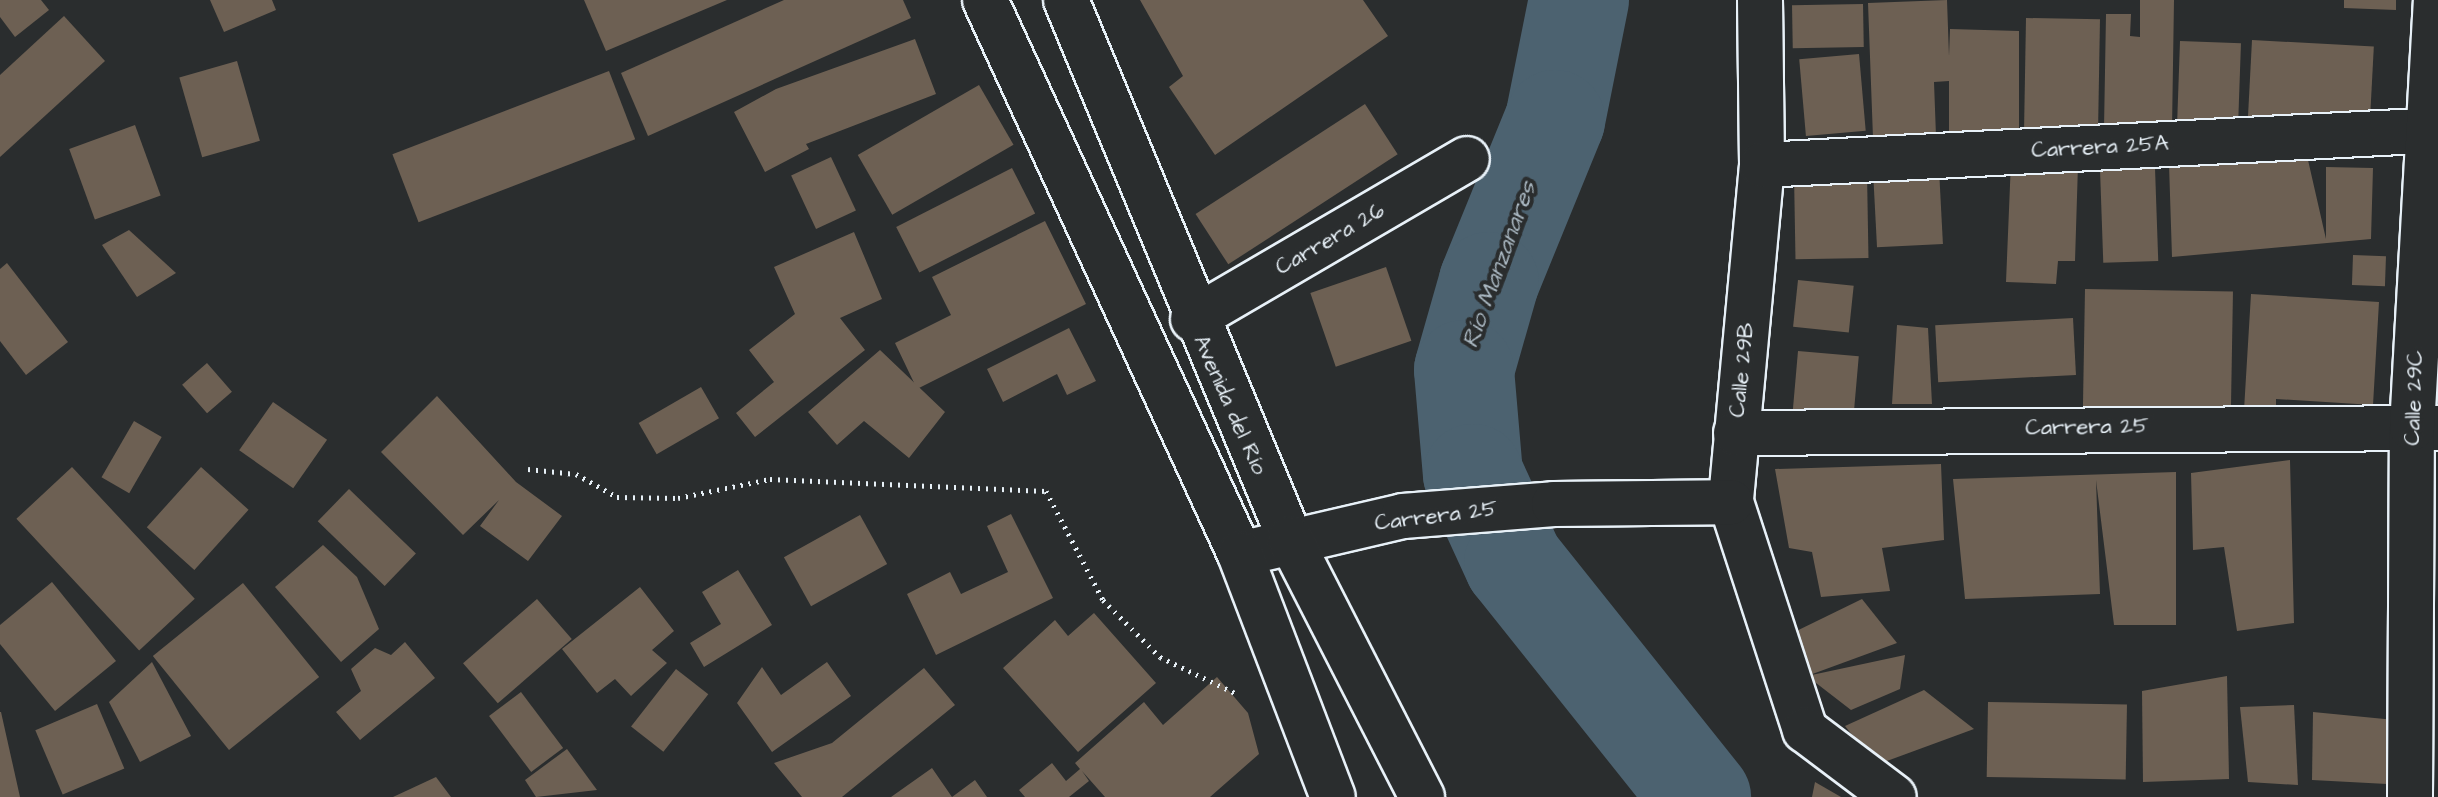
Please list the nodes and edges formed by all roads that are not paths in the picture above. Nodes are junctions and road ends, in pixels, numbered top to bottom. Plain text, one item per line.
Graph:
1 (985, 0) edge
2 (1066, 0) edge
3 (1760, 0) edge
4 (2436, 0) edge
5 (2433, 130) edge
6 (1467, 159) dead end
7 (1762, 165) junction
8 (1193, 319) junction
9 (2425, 428) edge
10 (1736, 433) junction
11 (1731, 502) junction
12 (1290, 539) junction
13 (1240, 554) junction
14 (1333, 797) edge
15 (1422, 797) edge
16 (1894, 797) edge
17 (2410, 797) edge

1 - 13 street
2 - 8 street, Avenida del Río
3 - 7 street, Calle 29B
4 - 5 street, Calle 29C
5 - 7 street, Carrera 25A
5 - 9 street, Calle 29C
6 - 8 street, Carrera 26
7 - 10 street, Calle 29B
8 - 12 street, Avenida del Río
9 - 10 street, Carrera 25
9 - 17 street, Calle 29C
10 - 11 street, Calle 29B
11 - 12 street, Carrera 25
11 - 16 street, Calle 29B
12 - 13 street, Carrera 25
12 - 15 street, Avenida del Río
13 - 14 street

